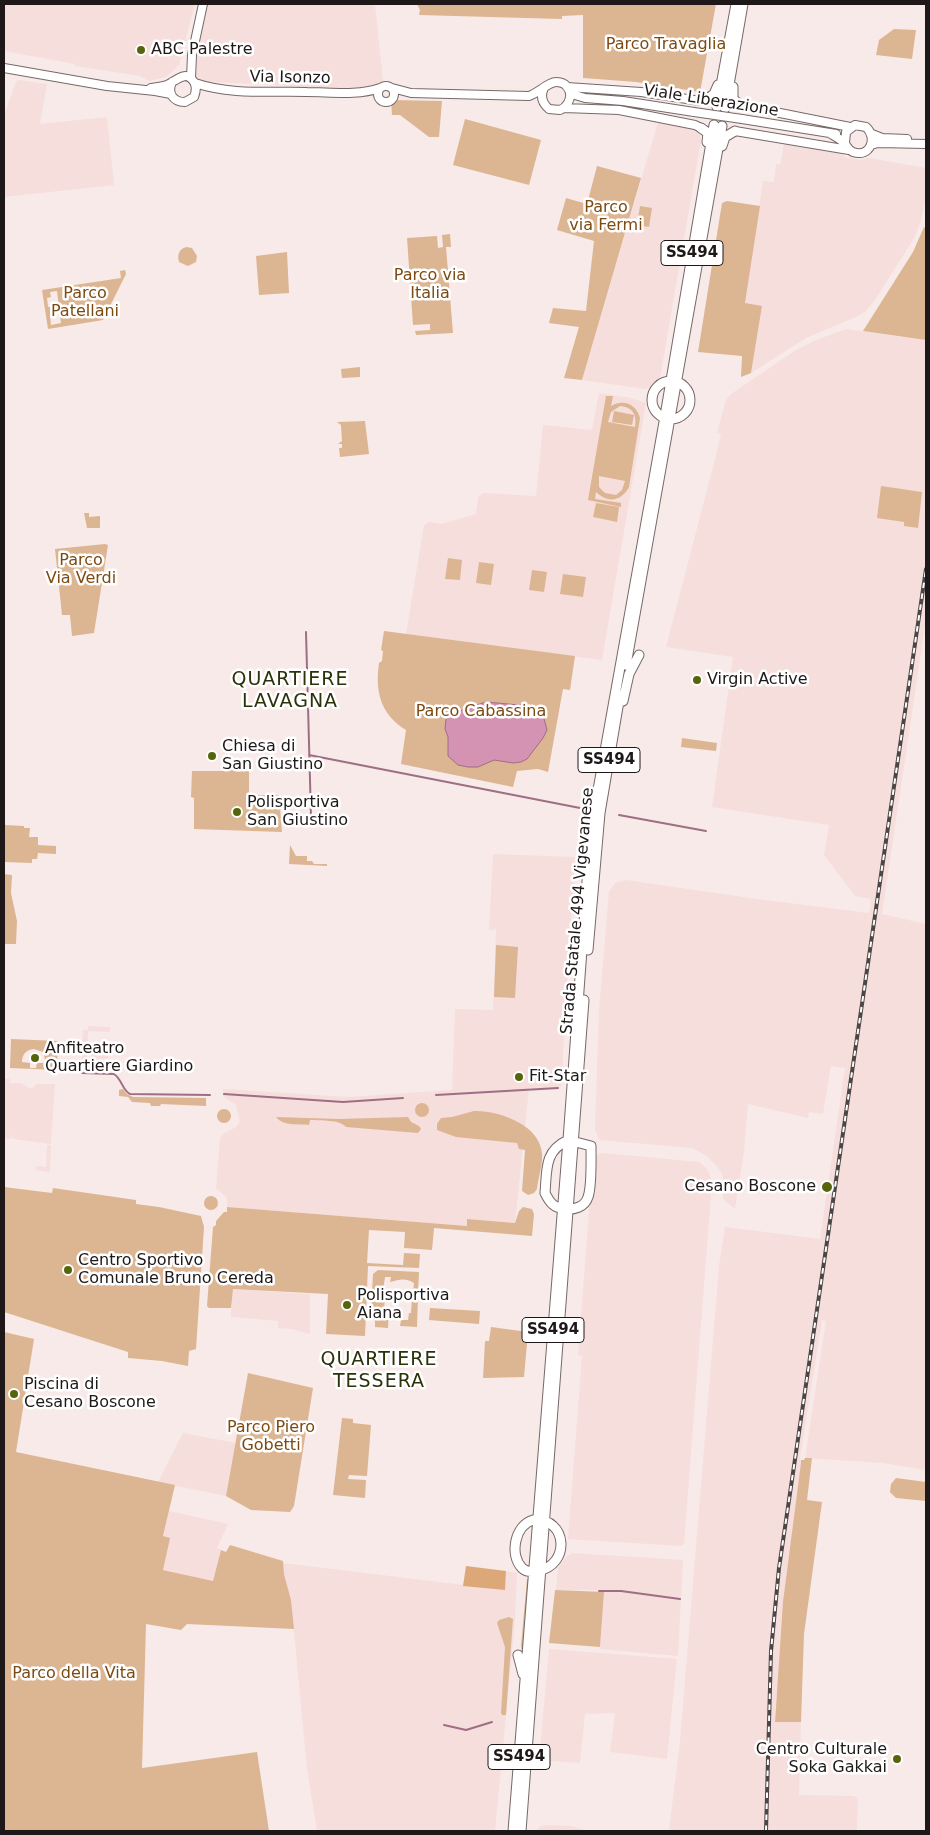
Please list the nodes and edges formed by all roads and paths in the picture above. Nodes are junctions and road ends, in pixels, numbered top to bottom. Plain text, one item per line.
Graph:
1 (202, 4) edge
2 (739, 7) edge
3 (192, 55) junction
4 (4, 68) edge
5 (180, 76) junction
6 (193, 81) junction
7 (172, 82) junction
8 (380, 88) junction
9 (392, 88) junction
10 (544, 88) junction
11 (139, 89) junction
12 (568, 89) junction
13 (220, 90) junction
14 (359, 93) junction
15 (411, 93) junction
16 (171, 94) junction
17 (195, 94) junction
18 (528, 96) junction
19 (585, 98) junction
20 (380, 99) junction
21 (392, 99) junction
22 (706, 100) joint
23 (544, 104) junction
24 (740, 105) joint
25 (566, 106) junction
26 (721, 108) dead end
27 (701, 128) joint
28 (848, 130) junction
29 (735, 131) joint
30 (831, 134) junction
31 (872, 134) junction
32 (926, 139) edge
33 (902, 142) junction
34 (926, 144) edge
35 (871, 145) junction
36 (847, 146) junction
37 (708, 202) junction
38 (699, 214) junction
39 (674, 382) junction
40 (667, 418) junction
41 (639, 655) dead end
42 (613, 738) junction
43 (571, 1141) junction
44 (566, 1209) junction
45 (541, 1520) junction
46 (537, 1571) junction
47 (518, 1655) dead end
48 (524, 1682) junction
49 (524, 1795) junction
50 (513, 1831) edge
51 (521, 1831) edge
52 (528, 1831) edge

1 - 3 main road
2 - 22 main road
2 - 24 main road
2 - 26 main road
3 - 5 main road
3 - 6 main road
4 - 11 main road
5 - 6 main road
5 - 7 main road
6 - 13 main road, Via Isonzo
6 - 17 main road
7 - 11 main road
7 - 16 main road
8 - 9 main road
8 - 14 main road, Via Isonzo
8 - 20 main road
9 - 15 main road
9 - 21 main road
10 - 12 main road
10 - 18 main road
10 - 23 main road
11 - 16 main road
12 - 19 main road, Viale Liberazione
12 - 22 main road, Viale Liberazione
12 - 25 main road
13 - 14 main road, Via Isonzo
13 - 17 main road, Via Isonzo
14 - 20 main road, Via Isonzo
15 - 18 main road
15 - 21 main road
16 - 17 main road
18 - 23 main road
19 - 25 main road, Viale Liberazione
19 - 30 main road, Viale Liberazione, bridge
20 - 21 main road
23 - 25 main road
24 - 28 main road
25 - 27 main road, Viale Liberazione
27 - 38 main road
28 - 30 main road, Viale Liberazione
28 - 31 main road, Viale Liberazione
28 - 36 main road
29 - 36 main road
29 - 37 main road
30 - 36 main road, Viale Liberazione
31 - 33 main road, Viale Liberazione
31 - 35 main road
32 - 33 main road, Viale Liberazione
33 - 34 main road, Viale Liberazione
33 - 35 main road, Viale Liberazione
35 - 36 main road, Viale Liberazione
37 - 38 main road, SS494
37 - 39 main road, SS494
38 - 39 main road, SS494
39 - 40 main road, Strada Statale 494 Vigevanese / SS494
39 - 40 main road
39 - 40 main road
40 - 42 main road, Strada Statale 494 Vigevanese / SS494
40 - 43 main road, Strada Statale 494 Vigevanese / SS494
41 - 42 main road
42 - 43 main road, Strada Statale 494 Vigevanese / SS494
43 - 44 main road, SS494
43 - 44 main road
43 - 44 main road
44 - 45 main road, SS494
45 - 46 main road, SS494
45 - 46 main road
45 - 46 main road
46 - 48 main road, SS494
46 - 49 main road, SS494
47 - 48 main road
48 - 50 main road, SS494
49 - 51 main road, SS494
49 - 52 main road

